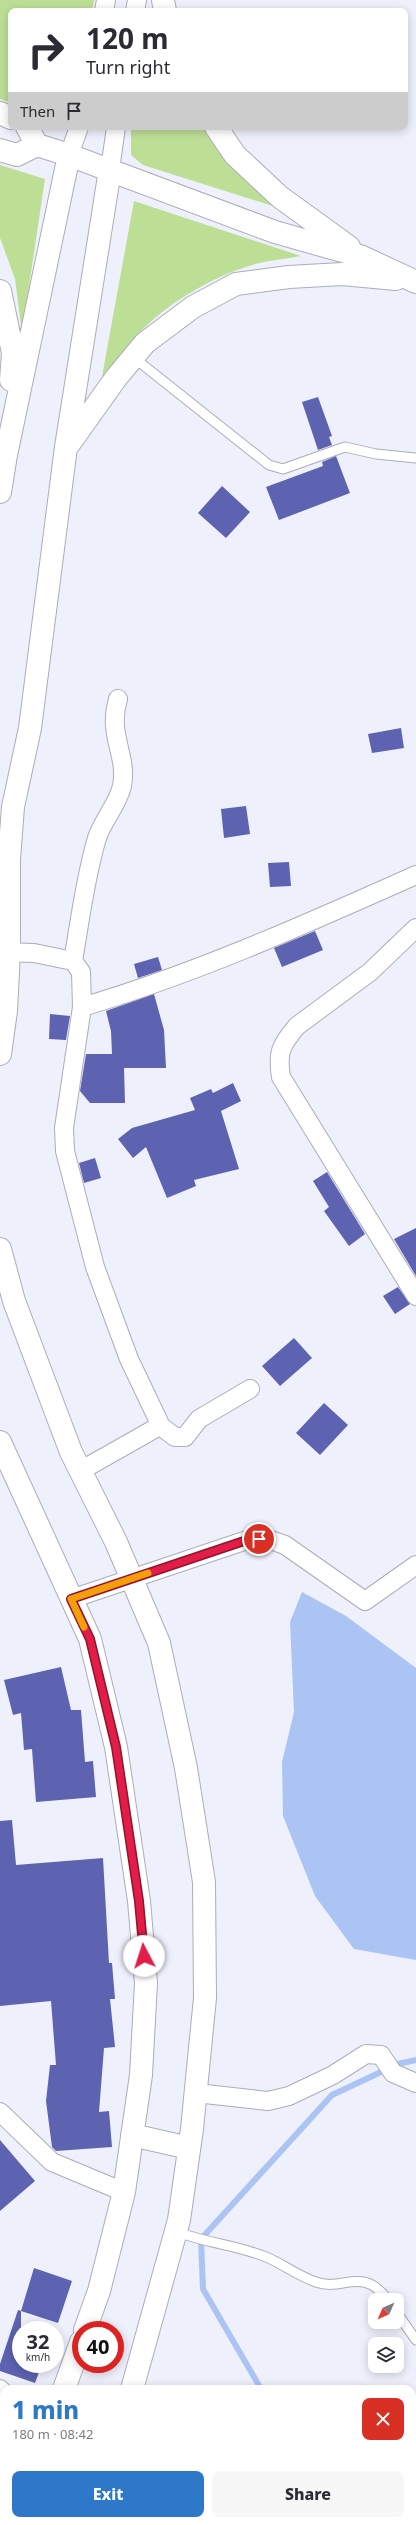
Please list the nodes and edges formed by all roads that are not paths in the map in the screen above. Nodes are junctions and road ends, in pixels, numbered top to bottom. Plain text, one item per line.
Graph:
1 (78, 130) edge
2 (116, 130) edge
3 (218, 130) edge
4 (32, 136) edge
5 (0, 150) edge
6 (69, 155) junction
7 (110, 170) junction
8 (360, 256) junction
9 (413, 281) edge
10 (0, 291) edge
11 (133, 357) junction
12 (66, 447) junction
13 (6, 455) junction
14 (416, 458) edge
15 (0, 492) edge
16 (118, 699) dead end
17 (416, 875) edge
18 (416, 928) edge
19 (5, 952) edge
20 (73, 961) junction
21 (82, 1007) junction
22 (0, 1054) edge
23 (0, 1249) edge
24 (416, 1296) edge
25 (250, 1389) dead end
26 (158, 1425) junction
27 (0, 1442) edge
28 (80, 1471) junction
29 (414, 1571) edge
30 (132, 1579) junction
31 (71, 1599) junction
32 (416, 2083) edge
33 (196, 2093) junction
34 (0, 2112) edge
35 (132, 2135) junction
36 (189, 2148) junction
37 (124, 2192) junction
38 (175, 2231) junction
39 (382, 2293) edge
40 (88, 2321) edge
41 (404, 2323) edge
42 (416, 2340) edge
43 (72, 2367) edge
44 (65, 2385) edge
45 (133, 2385) edge

1 - 6 street
2 - 7 street
3 - 8 street
4 - 5 street
4 - 6 street
6 - 7 street
6 - 13 street
7 - 8 street
7 - 12 street
8 - 9 street
9 - 11 street
10 - 13 street
11 - 12 street
11 - 14 lane
12 - 19 street
13 - 15 street
16 - 20 street
17 - 21 street
18 - 24 street
19 - 20 street
19 - 22 street
20 - 21 street
21 - 26 street
23 - 28 street
25 - 26 street
26 - 28 street
27 - 31 street
28 - 30 street
29 - 30 street
30 - 31 street
30 - 33 street
31 - 35 street
32 - 33 street
33 - 36 street
34 - 37 street
35 - 36 street
35 - 37 street
36 - 38 street
37 - 40 street
38 - 39 lane
38 - 45 street
41 - 42 lane
43 - 44 street

